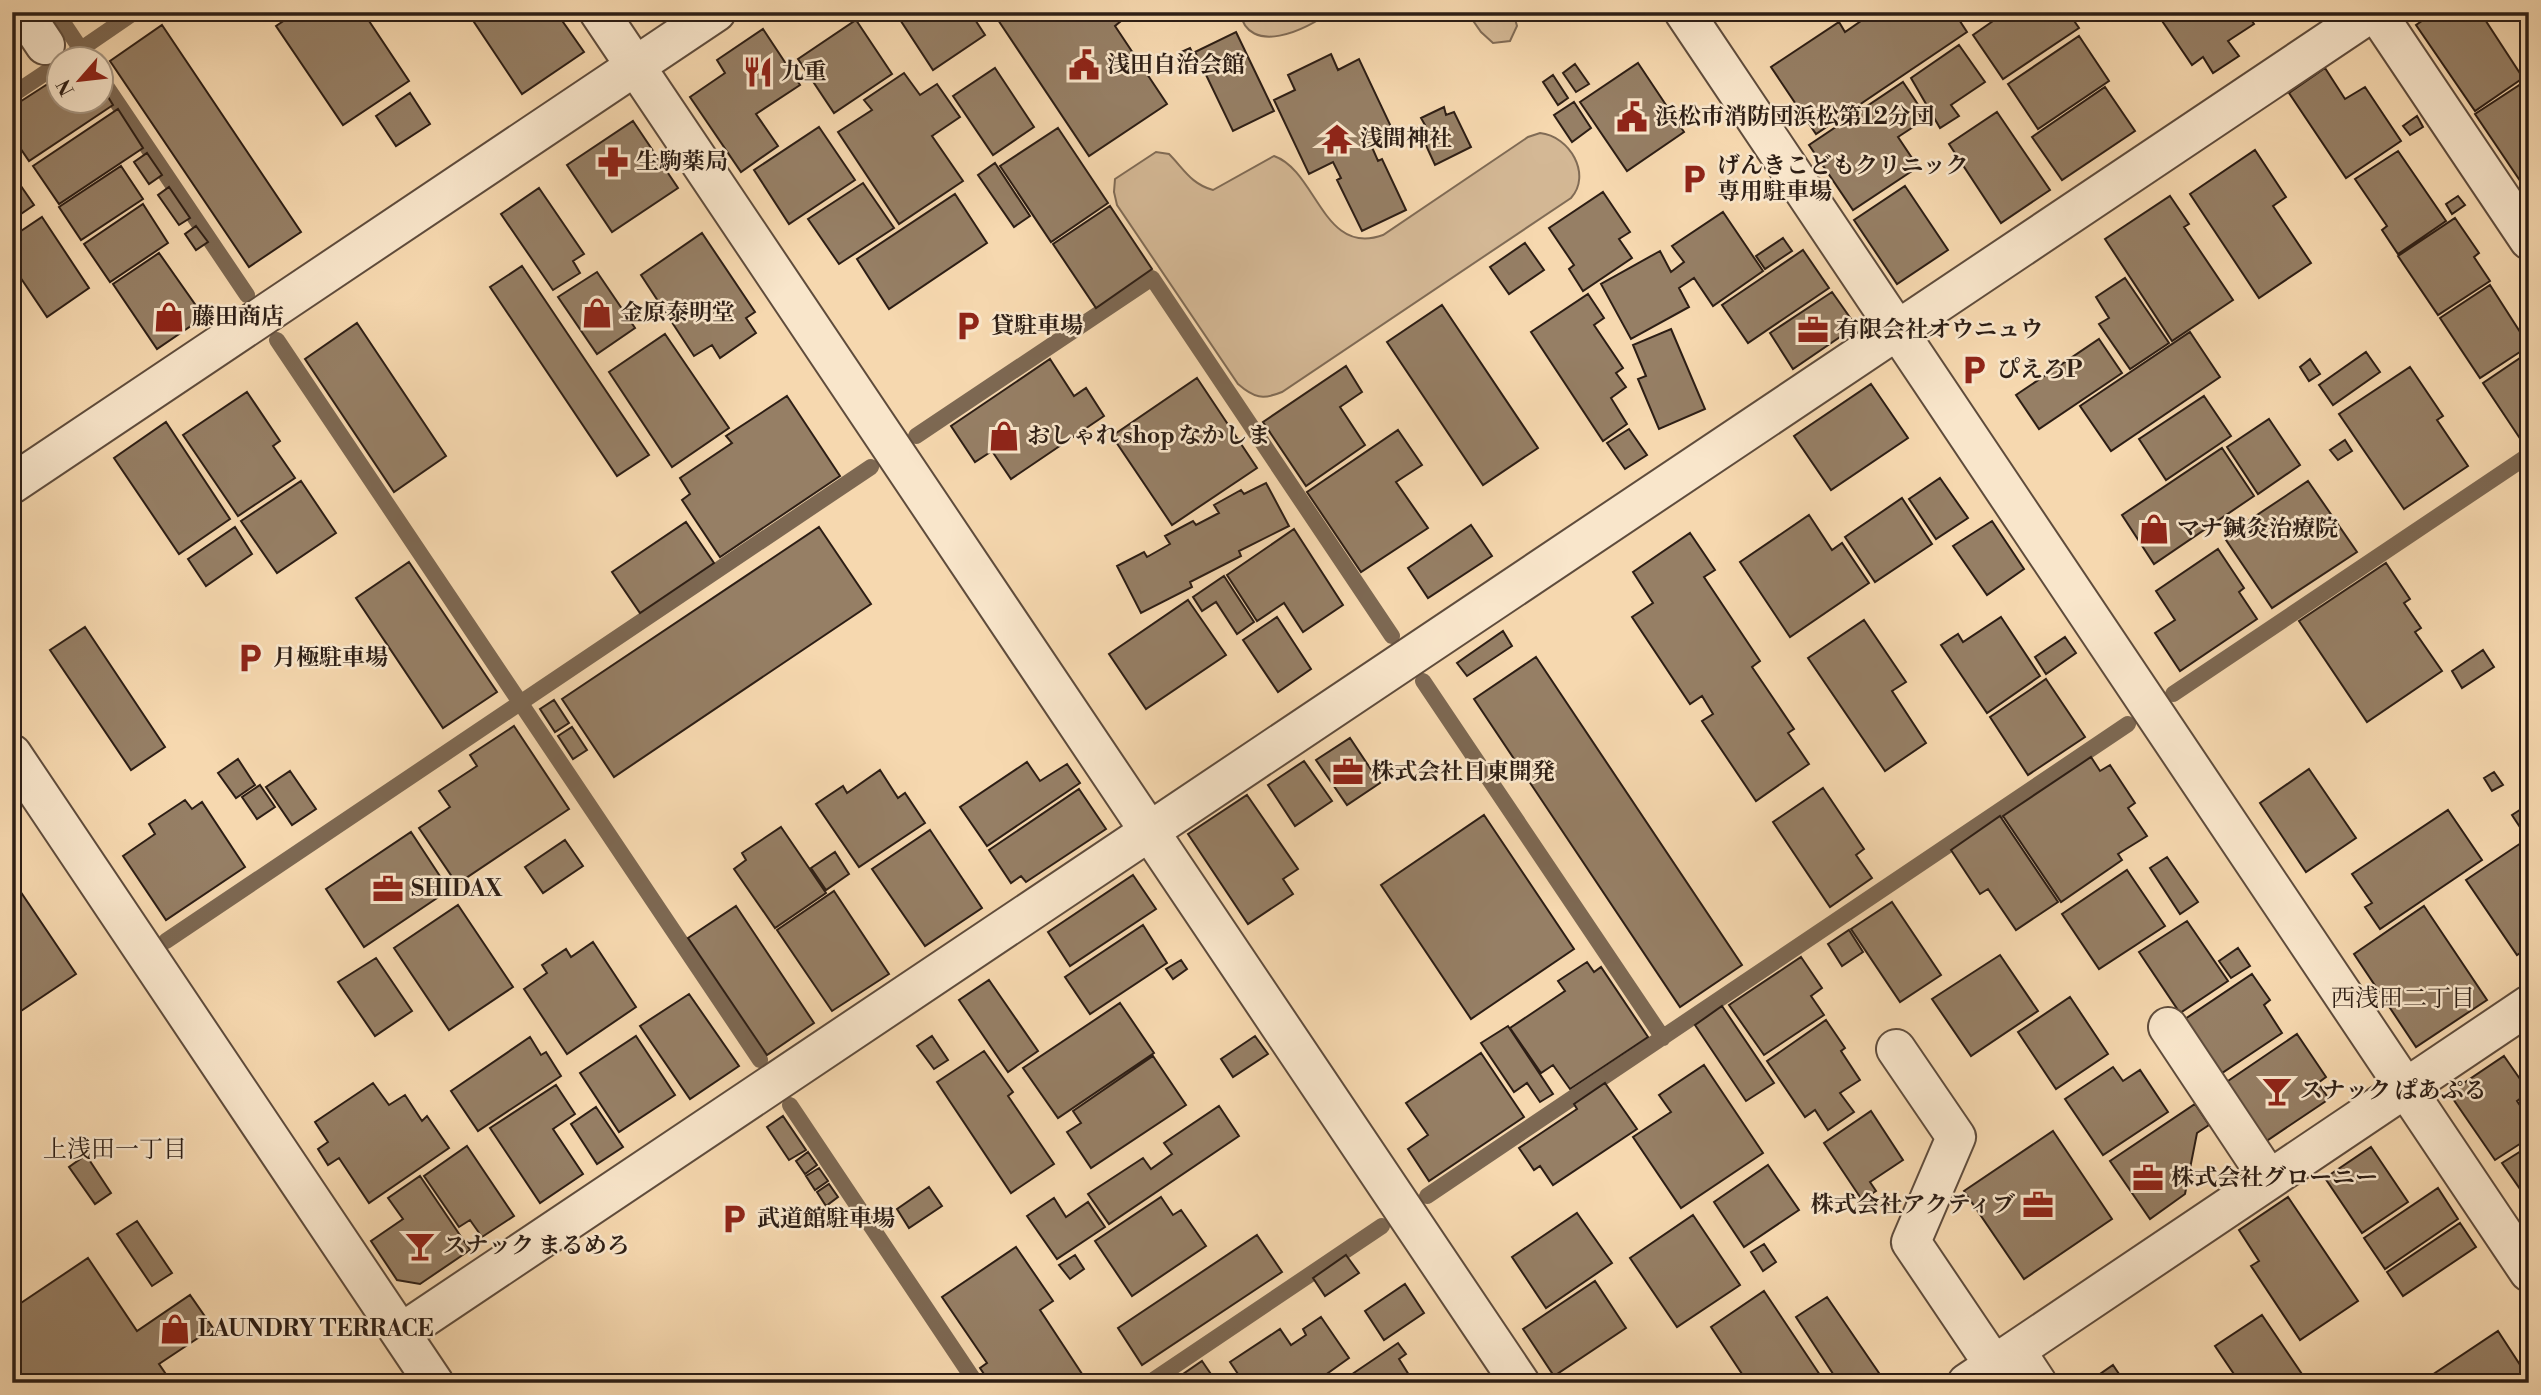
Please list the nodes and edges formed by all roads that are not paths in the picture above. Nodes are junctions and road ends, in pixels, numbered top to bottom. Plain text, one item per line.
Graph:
1 (23, 12) edge
2 (598, 12) edge
3 (716, 12) edge
4 (1684, 12) edge
5 (2374, 12) edge
6 (45, 45) dead end
7 (635, 67) junction
8 (2529, 240) edge
9 (1896, 331) junction
10 (12, 484) edge
11 (12, 754) edge
12 (1149, 831) junction
13 (2529, 1005) edge
14 (2168, 1027) dead end
15 (1896, 1049) dead end
16 (2405, 1088) junction
17 (2269, 1179) junction
18 (2529, 1272) edge
19 (401, 1333) junction
20 (1992, 1366) edge
21 (434, 1383) edge
22 (1520, 1383) edge
23 (2037, 1383) edge

1 - 6 street
2 - 7 street
3 - 7 street
4 - 9 street
5 - 8 street
5 - 9 street
7 - 10 street
7 - 12 street
9 - 12 street
9 - 16 street
11 - 19 street
12 - 19 street
12 - 22 street
13 - 16 street
14 - 17 street
15 - 20 street
16 - 17 street
16 - 18 street
17 - 20 street
19 - 21 street
20 - 23 street

